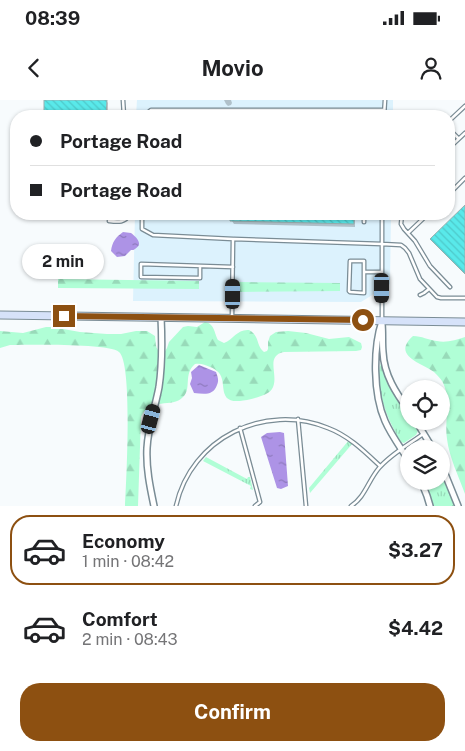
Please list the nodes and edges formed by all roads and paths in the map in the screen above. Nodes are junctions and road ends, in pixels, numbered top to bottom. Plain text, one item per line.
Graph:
1 (385, 100) edge
2 (465, 106) edge
3 (151, 110) edge
4 (384, 110) joint
5 (455, 115) edge
6 (465, 133) edge
7 (455, 136) edge
8 (458, 139) junction
9 (455, 142) edge
10 (465, 178) edge
11 (455, 188) edge
12 (124, 220) edge
13 (142, 220) edge
14 (382, 220) edge
15 (401, 220) edge
16 (422, 220) edge
17 (109, 222) dead end
18 (408, 233) junction
19 (233, 239) junction
20 (382, 244) junction
21 (200, 266) junction
22 (233, 267) junction
23 (364, 272) junction
24 (382, 272) junction
25 (450, 287) dead end
26 (430, 289) junction
27 (420, 295) dead end
28 (465, 298) edge
29 (0, 315) edge
30 (161, 318) junction
31 (232, 318) junction
32 (382, 321) junction
33 (465, 322) edge
34 (400, 398) edge
35 (298, 420) junction
36 (240, 428) junction
37 (422, 430) edge
38 (424, 433) junction
39 (414, 440) edge
40 (428, 440) edge
41 (400, 447) edge
42 (400, 450) edge
43 (380, 466) junction
44 (450, 486) edge
45 (424, 490) edge
46 (154, 506) edge
47 (176, 506) edge
48 (255, 506) edge
49 (306, 506) edge
50 (350, 506) edge
51 (430, 506) edge
52 (458, 506) edge

1 - 4 lane
2 - 5 lane
3 - 4 lane
6 - 8 lane
7 - 8 lane
8 - 9 lane
10 - 11 lane
12 - 17 lane
13 - 19 lane
14 - 20 lane
15 - 18 lane
16 - 18 lane
18 - 25 lane
19 - 20 lane
19 - 22 lane
20 - 24 lane
20 - 26 lane
21 - 21 lane
21 - 22 lane
22 - 31 lane
23 - 23 lane
23 - 24 lane
24 - 32 lane
26 - 27 lane
26 - 28 lane
29 - 30 main road
30 - 31 main road
30 - 46 street
31 - 32 main road
32 - 33 main road
32 - 34 street
32 - 41 street
35 - 36 lane
35 - 43 lane
35 - 49 lane
36 - 47 lane
36 - 48 lane
37 - 38 street
38 - 39 lane
38 - 40 street
42 - 43 lane
43 - 50 lane
44 - 52 street
45 - 51 street

